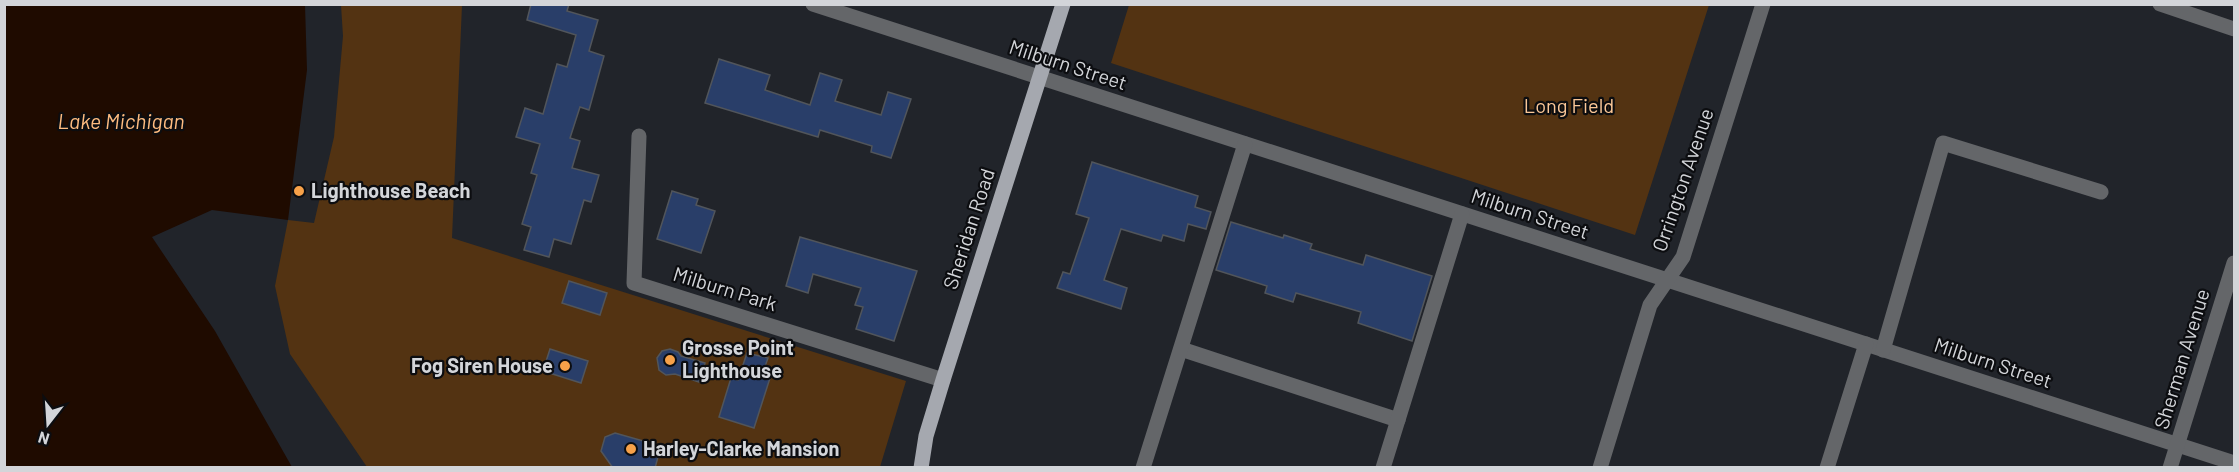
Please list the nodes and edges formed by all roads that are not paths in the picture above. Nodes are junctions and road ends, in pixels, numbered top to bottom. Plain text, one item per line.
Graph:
1 (813, 4) edge
2 (1063, 4) edge
3 (1763, 4) edge
4 (2160, 4) edge
5 (832, 7) edge
6 (2235, 29) edge
7 (1040, 78) junction
8 (639, 136) dead end
9 (1245, 144) junction
10 (2101, 192) dead end
11 (1462, 214) junction
12 (2235, 263) edge
13 (1667, 280) junction
14 (1866, 344) junction
15 (1180, 349) junction
16 (1883, 350) junction
17 (943, 380) junction
18 (1398, 420) junction
19 (2177, 445) junction
20 (2235, 463) edge
21 (921, 468) edge
22 (1143, 468) edge
23 (1383, 468) edge
24 (1600, 468) edge
25 (1827, 468) edge
26 (2170, 468) edge

1 - 5 street, Milburn Street
2 - 7 main road, Sheridan Road
3 - 13 street, Orrington Avenue
4 - 6 street
5 - 7 street, Milburn Street
7 - 9 street, Milburn Street
7 - 17 main road, Sheridan Road
8 - 17 street, Milburn Park
9 - 11 street, Milburn Street
9 - 15 street
10 - 16 street
11 - 13 street, Milburn Street
11 - 18 street
12 - 19 street, Sherman Avenue
13 - 14 street, Milburn Street
13 - 24 street, Orrington Avenue
14 - 16 street, Milburn Street
14 - 25 street
15 - 18 street
15 - 22 street
16 - 19 street, Milburn Street
17 - 21 main road, Sheridan Road
18 - 23 street
19 - 20 street, Milburn Street
19 - 26 street, Sherman Avenue

